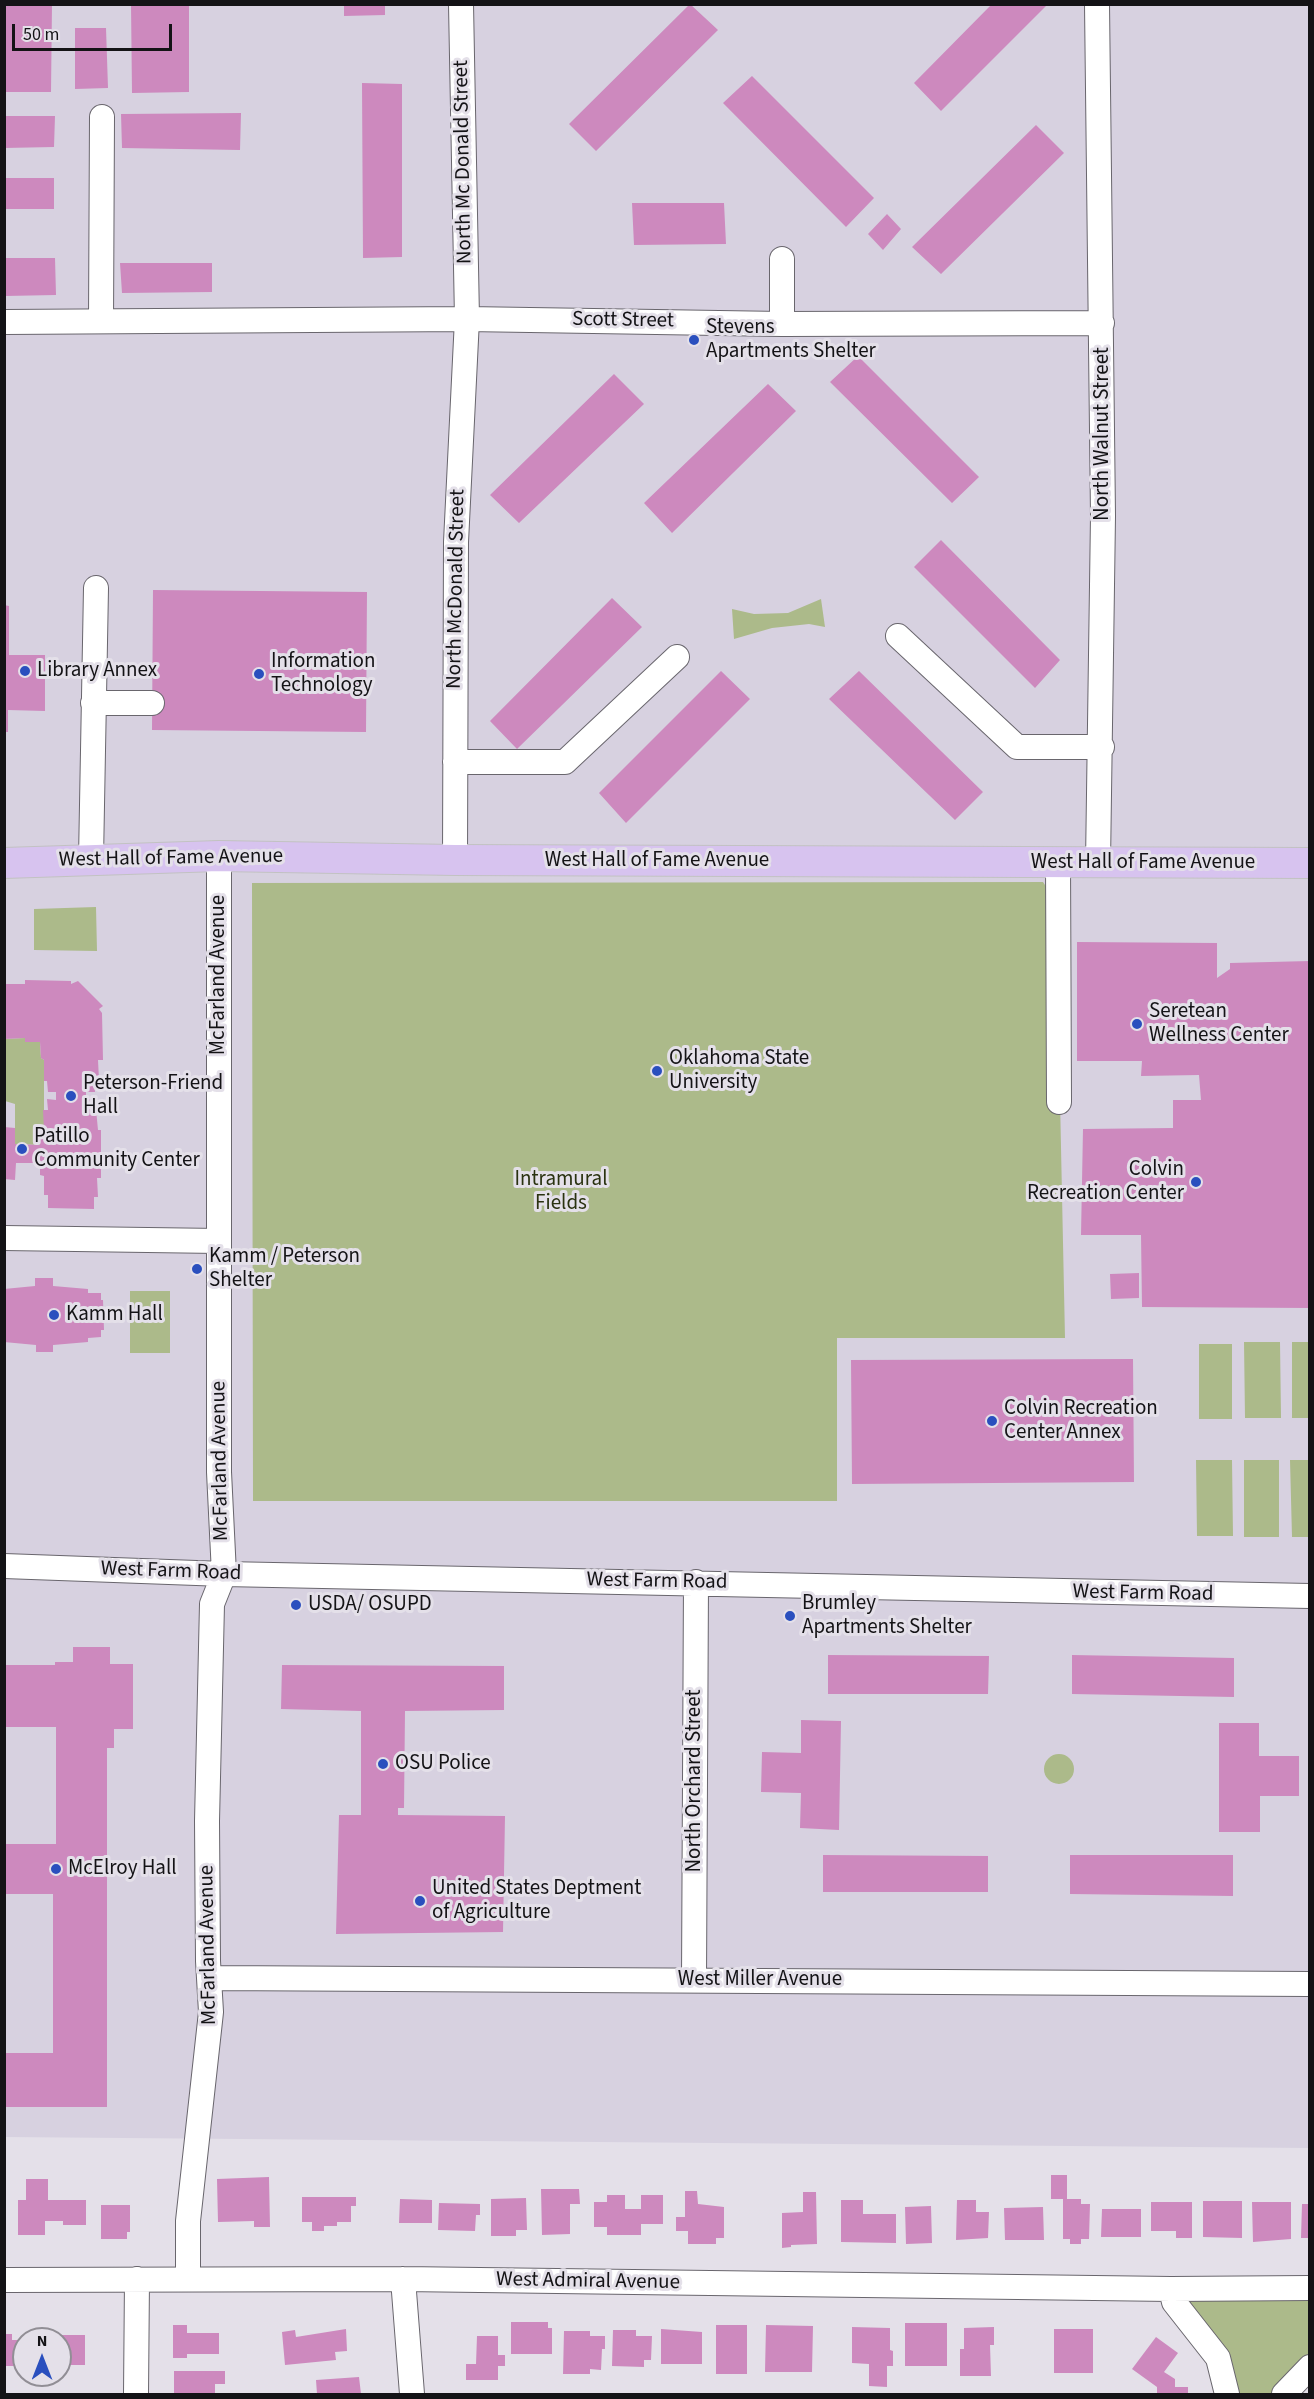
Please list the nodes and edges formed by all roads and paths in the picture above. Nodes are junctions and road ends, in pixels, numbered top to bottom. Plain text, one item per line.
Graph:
1 (461, 4) edge
2 (1097, 4) edge
3 (102, 117) dead end
4 (782, 259) dead end
5 (467, 319) junction
6 (101, 321) junction
7 (4, 322) edge
8 (1102, 323) junction
9 (782, 324) junction
10 (96, 588) dead end
11 (898, 636) dead end
12 (677, 657) dead end
13 (93, 703) junction
14 (152, 703) dead end
15 (1102, 747) junction
16 (455, 762) junction
17 (219, 856) junction
18 (91, 859) junction
19 (455, 860) junction
20 (1058, 862) junction
21 (4, 863) edge
22 (1098, 863) junction
23 (1310, 863) edge
24 (1059, 1102) dead end
25 (4, 1238) edge
26 (219, 1241) junction
27 (4, 1566) edge
28 (224, 1574) junction
29 (696, 1582) junction
30 (1310, 1596) edge
31 (211, 1978) junction
32 (693, 1979) junction
33 (1310, 1984) edge
34 (137, 2279) junction
35 (188, 2279) junction
36 (403, 2279) junction
37 (4, 2280) edge
38 (1310, 2288) edge
39 (1171, 2289) junction
40 (1310, 2367) edge
41 (136, 2394) edge
42 (412, 2394) edge
43 (1227, 2394) edge
44 (1284, 2394) edge

1 - 5 street, North Mc Donald Street
2 - 8 street, North Walnut Street
3 - 6 street
4 - 9 street
5 - 6 street, Scott Street
5 - 9 street, Scott Street
5 - 16 street, North McDonald Street
6 - 7 street, Scott Street
8 - 9 street, Scott Street
8 - 15 street, North Walnut Street
10 - 13 street
11 - 15 street
12 - 16 street
13 - 14 street
13 - 18 street
15 - 22 street, North Walnut Street
16 - 19 street, North McDonald Street
17 - 18 main road, West Hall of Fame Avenue
17 - 19 main road, West Hall of Fame Avenue
17 - 26 street, McFarland Avenue
18 - 21 main road, West Hall of Fame Avenue
19 - 20 main road, West Hall of Fame Avenue
20 - 22 main road, West Hall of Fame Avenue
20 - 24 street
22 - 23 main road, West Hall of Fame Avenue
25 - 26 street
26 - 28 street, McFarland Avenue
27 - 28 street, West Farm Road
28 - 29 street, West Farm Road
28 - 31 street, McFarland Avenue
29 - 30 street, West Farm Road
29 - 32 street, North Orchard Street
31 - 32 street, West Miller Avenue
31 - 35 street, McFarland Avenue
32 - 33 street, West Miller Avenue
34 - 35 street, West Admiral Avenue
34 - 37 street, West Admiral Avenue
34 - 41 street
35 - 36 street, West Admiral Avenue
36 - 39 street, West Admiral Avenue
36 - 42 street
38 - 39 street, West Admiral Avenue
39 - 43 street
40 - 44 street

